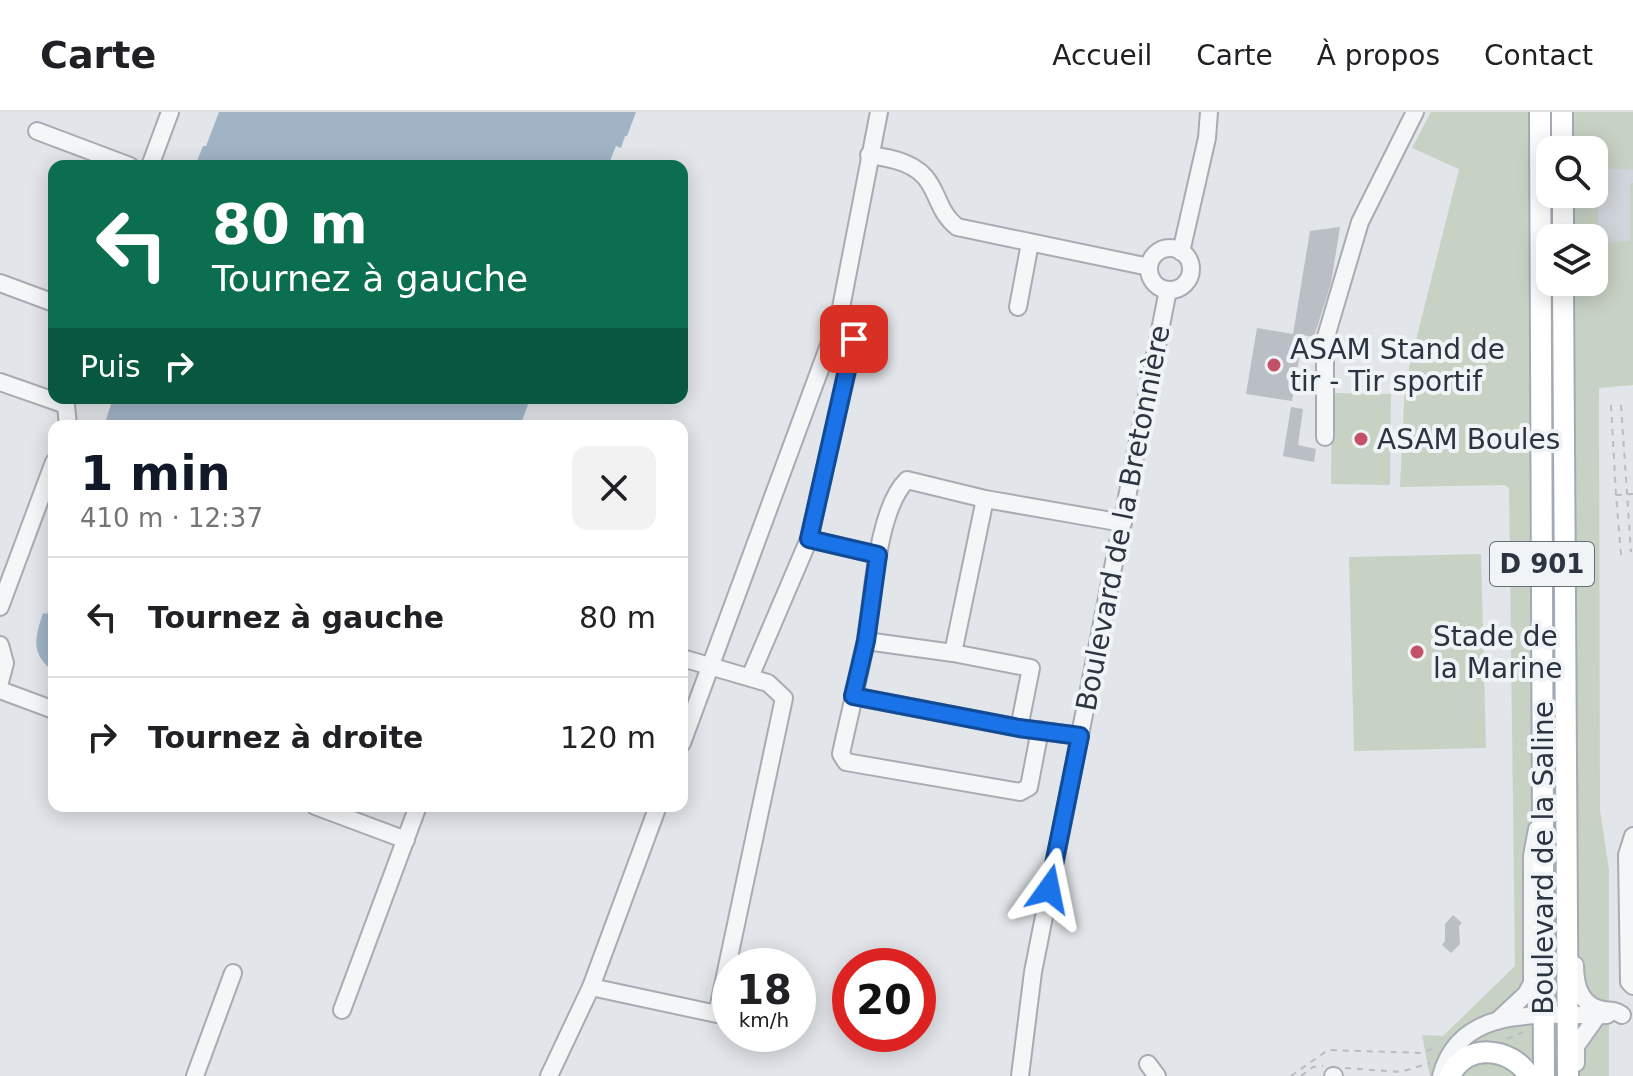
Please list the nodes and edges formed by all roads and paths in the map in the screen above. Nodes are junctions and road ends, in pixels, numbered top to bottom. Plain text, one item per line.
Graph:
1 (170, 112) edge
2 (879, 112) edge
3 (1209, 112) edge
4 (1415, 112) edge
5 (1540, 112) edge
6 (1562, 112) edge
7 (37, 131) dead end
8 (1562, 136) edge
9 (869, 155) junction
10 (114, 160) edge
11 (152, 160) edge
12 (1030, 243) junction
13 (1181, 252) junction
14 (1149, 267) junction
15 (0, 283) edge
16 (1168, 290) junction
17 (1563, 296) edge
18 (48, 301) edge
19 (1018, 307) dead end
20 (839, 318) junction
21 (0, 382) edge
22 (48, 399) edge
23 (1611, 405) dead end
24 (1621, 405) dead end
25 (1325, 437) dead end
26 (48, 478) edge
27 (1633, 494) edge
28 (1616, 495) junction
29 (1626, 495) junction
30 (985, 499) junction
31 (1123, 523) junction
32 (809, 539) junction
33 (1631, 552) dead end
34 (878, 555) junction
35 (1621, 555) dead end
36 (0, 607) edge
37 (866, 641) junction
38 (0, 645) edge
39 (953, 653) junction
40 (688, 660) edge
41 (711, 666) junction
42 (750, 677) junction
43 (0, 682) edge
44 (0, 690) edge
45 (853, 696) junction
46 (48, 708) edge
47 (688, 727) edge
48 (1019, 728) junction
49 (1040, 730) junction
50 (1080, 736) junction
51 (1543, 799) junction
52 (1566, 800) junction
53 (331, 812) edge
54 (416, 812) edge
55 (656, 812) edge
56 (1633, 836) edge
57 (406, 840) junction
58 (233, 973) dead end
59 (1633, 986) edge
60 (591, 987) junction
61 (342, 1010) dead end
62 (1628, 1014) edge
63 (1598, 1015) junction
64 (1544, 1016) junction
65 (1567, 1016) junction
66 (1497, 1021) junction
67 (1526, 1030) dead end
68 (1498, 1043) dead end
69 (1438, 1052) dead end
70 (1435, 1057) dead end
71 (1332, 1071) edge
72 (195, 1076) edge
73 (549, 1076) edge
74 (1020, 1076) edge
75 (1291, 1076) edge
76 (1301, 1076) edge
77 (1441, 1076) edge
78 (1450, 1076) edge
79 (1529, 1076) edge
80 (1544, 1076) edge
81 (1568, 1076) edge
82 (1576, 1076) edge

1 - 11 street
2 - 9 street
3 - 13 street
4 - 25 street
5 - 51 main road, Boulevard de la Saline / D 901
6 - 8 main road
7 - 10 street
9 - 12 street
9 - 20 street
12 - 14 street
12 - 19 street
13 - 14 street
13 - 16 street
14 - 16 street
15 - 18 street
16 - 31 street, Boulevard de la Bretonnière
17 - 52 main road, Boulevard de la Saline / D 901
20 - 32 street
20 - 41 street
21 - 22 street
23 - 28 path
24 - 29 path
26 - 36 street
27 - 29 path
28 - 29 path
28 - 35 path
29 - 33 path
30 - 31 street
30 - 34 street
30 - 39 street
31 - 50 street, Boulevard de la Bretonnière
32 - 34 street
32 - 42 street
34 - 37 street
37 - 39 street
37 - 45 street
38 - 43 street
39 - 48 street
40 - 41 street
41 - 42 street
41 - 47 street
42 - 60 street
44 - 46 street
45 - 48 street
45 - 49 street
48 - 49 street
49 - 50 street
50 - 74 street, Boulevard de la Bretonnière
51 - 64 main road, Boulevard de la Saline / D 901
51 - 66 street
52 - 62 street
52 - 65 main road, Boulevard de la Saline / D 901
53 - 57 street
54 - 57 street
55 - 60 street
56 - 59 street
57 - 61 street
58 - 72 street
60 - 73 street
62 - 63 street
63 - 65 street
63 - 82 street
64 - 65 street
64 - 66 street
64 - 80 main road, Boulevard de la Saline / D 901
65 - 81 main road, Boulevard de la Saline / D 901
66 - 77 street
67 - 68 path
69 - 75 path
70 - 71 path
71 - 76 path
78 - 79 main road

